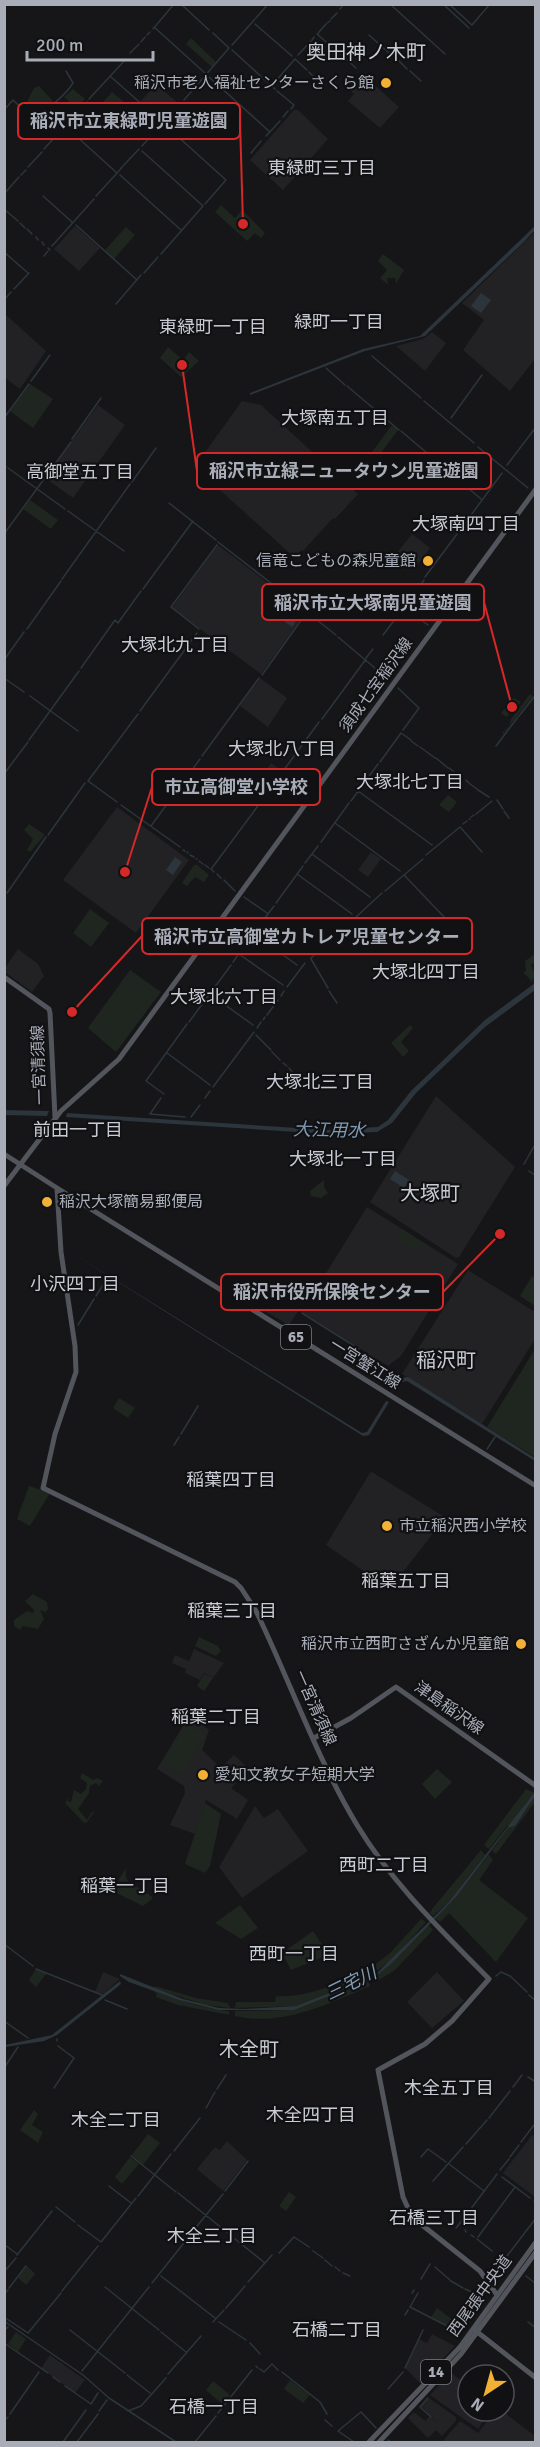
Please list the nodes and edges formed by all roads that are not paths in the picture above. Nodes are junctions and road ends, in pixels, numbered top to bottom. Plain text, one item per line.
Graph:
1 (536, 489) edge
2 (4, 977) edge
3 (55, 1117) junction
4 (4, 1154) edge
5 (21, 1165) junction
6 (4, 1186) edge
7 (57, 1188) junction
8 (536, 1486) edge
9 (314, 1738) junction
10 (534, 1785) edge
11 (536, 2242) edge
12 (536, 2252) edge
13 (497, 2295) junction
14 (476, 2331) junction
15 (536, 2378) edge
16 (369, 2442) edge
17 (379, 2442) edge

1 - 3 main road, 須成七宝稲沢線
2 - 3 main road, 一宮清須線
3 - 5 main road, 一宮清須線
4 - 5 main road, 一宮蟹江線
5 - 6 main road
5 - 7 main road, 一宮蟹江線 / 65
7 - 8 main road, 一宮蟹江線 / 65
7 - 9 main road, 一宮清須線
9 - 10 main road, 津島稲沢線
9 - 13 main road, 一宮清須線
11 - 13 main road, 西尾張中央道 / 14
12 - 14 main road, 西尾張中央道 / 14
13 - 14 main road, 西尾張中央道 / 14
14 - 15 main road
14 - 16 main road, 西尾張中央道 / 14
14 - 17 main road, 西尾張中央道 / 14

